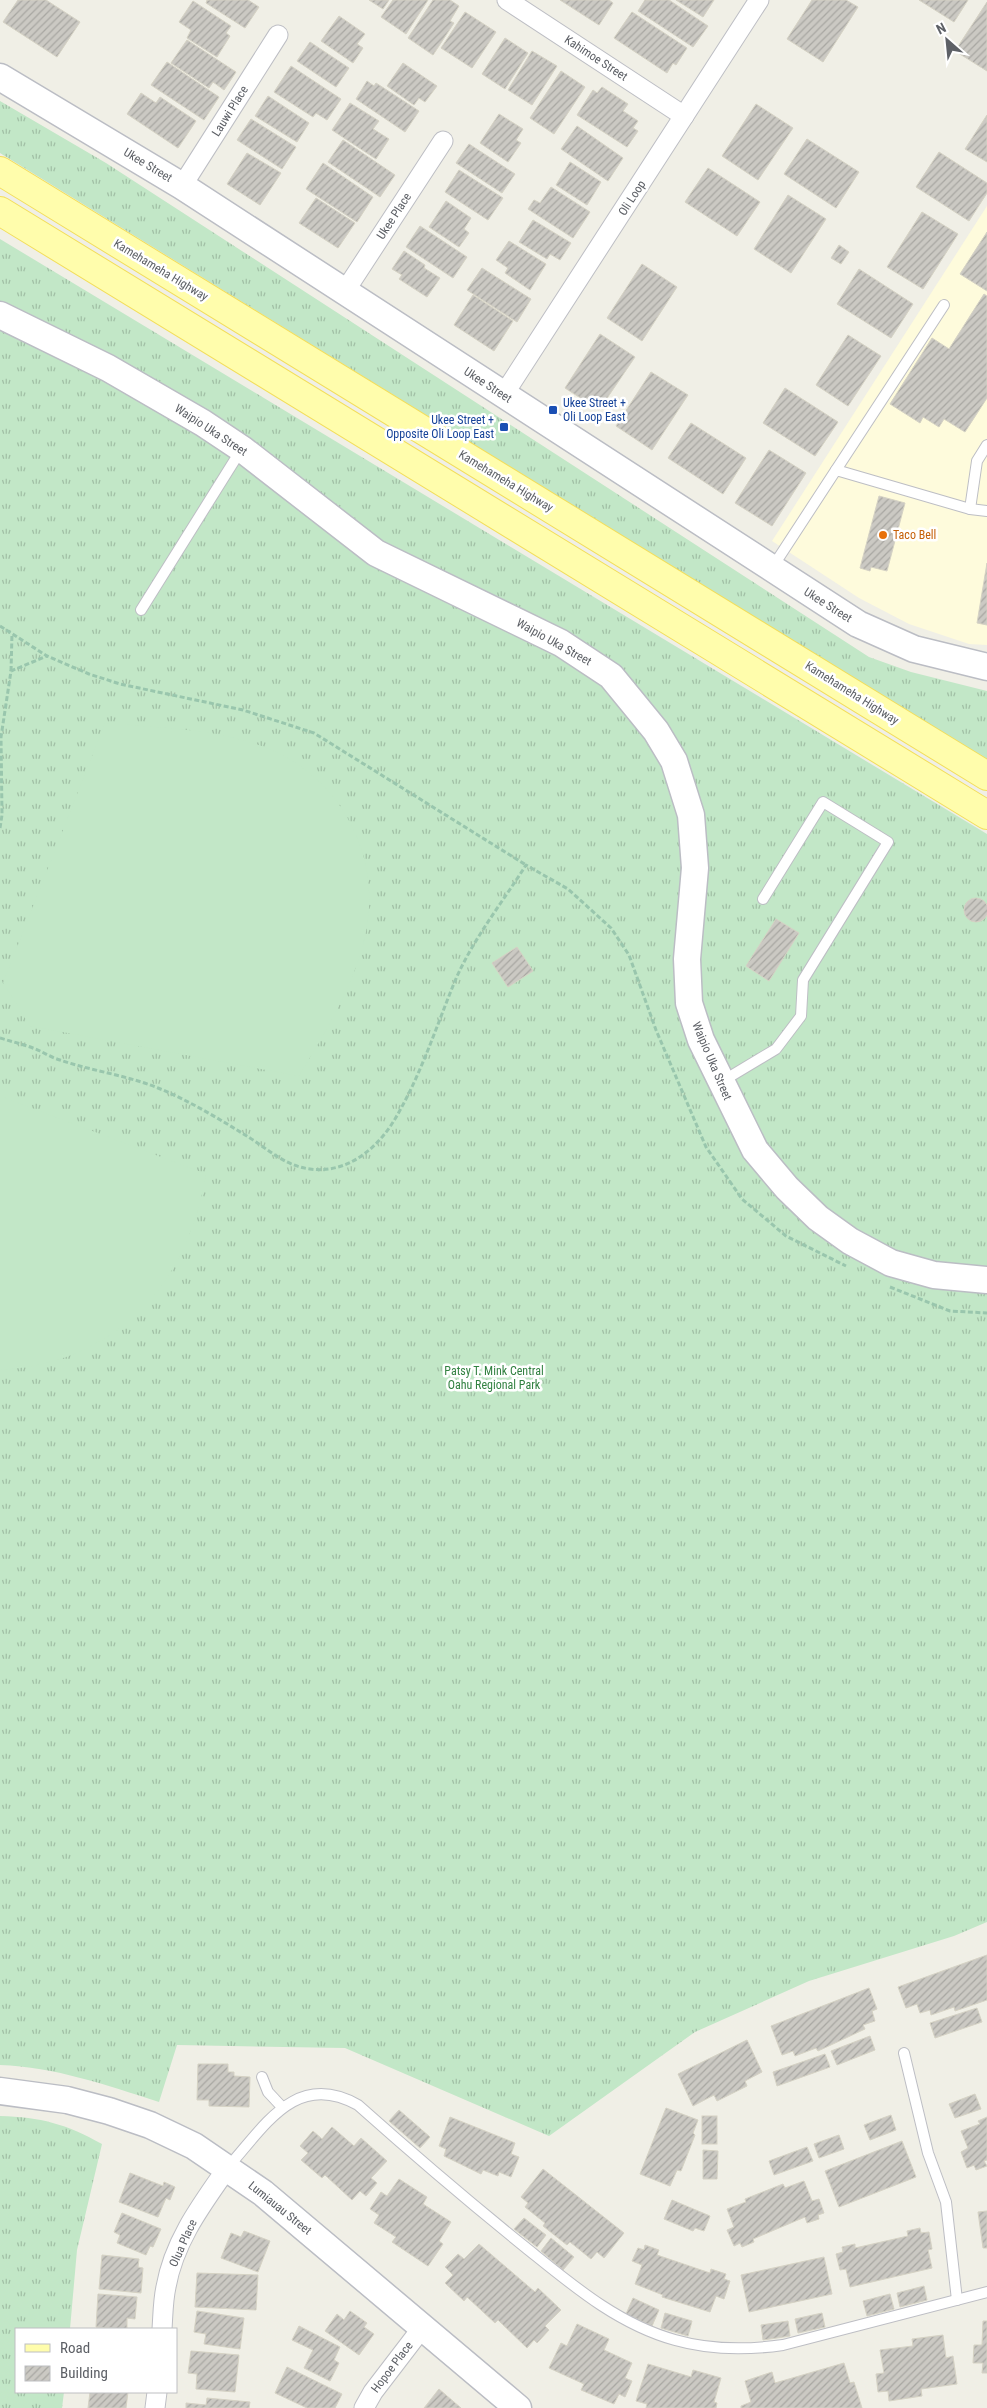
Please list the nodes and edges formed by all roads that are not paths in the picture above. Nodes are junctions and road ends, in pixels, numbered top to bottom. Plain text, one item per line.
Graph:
1 (759, 0) edge
2 (514, 2) edge
3 (278, 35) dead end
4 (0, 77) edge
5 (684, 116) junction
6 (442, 141) dead end
7 (0, 171) edge
8 (182, 186) junction
9 (0, 211) edge
10 (345, 291) junction
11 (944, 305) dead end
12 (0, 315) edge
13 (504, 394) junction
14 (987, 446) edge
15 (242, 449) junction
16 (836, 470) junction
17 (970, 509) junction
18 (987, 511) edge
19 (771, 569) junction
20 (141, 610) dead end
21 (987, 667) edge
22 (987, 776) edge
23 (987, 815) edge
24 (763, 899) dead end
25 (720, 1083) junction
26 (987, 1280) edge
27 (904, 2053) dead end
28 (262, 2076) dead end
29 (0, 2091) edge
30 (282, 2106) junction
31 (228, 2167) junction
32 (987, 2292) edge
33 (957, 2300) junction
34 (162, 2328) edge
35 (422, 2328) junction
36 (157, 2393) edge
37 (156, 2408) edge
38 (364, 2408) edge
39 (518, 2408) edge

1 - 5 street, Oli Loop
2 - 5 street, Kahimoe Street
3 - 8 street, Lauwi Place
4 - 8 street, Ukee Street
5 - 13 street, Oli Loop
6 - 10 street, Ukee Place
7 - 22 main road, Kamehameha Highway
8 - 10 street, Ukee Street
9 - 23 main road
10 - 13 street, Ukee Street
11 - 16 lane
12 - 15 street, Waipio Uka Street
13 - 19 street, Ukee Street
14 - 17 lane
15 - 20 lane
15 - 25 street, Waipio Uka Street
16 - 17 lane
16 - 19 lane
17 - 18 lane
19 - 21 street, Ukee Street
24 - 25 lane
25 - 26 street, Waipio Uka Street
27 - 33 lane
28 - 30 lane
29 - 31 street, Lumiauau Street
30 - 31 lane
30 - 33 lane
31 - 34 street, Olua Place
31 - 35 street, Lumiauau Street
32 - 33 lane
35 - 38 street, Hopoe Place
35 - 39 street, Lumiauau Street
36 - 37 street

